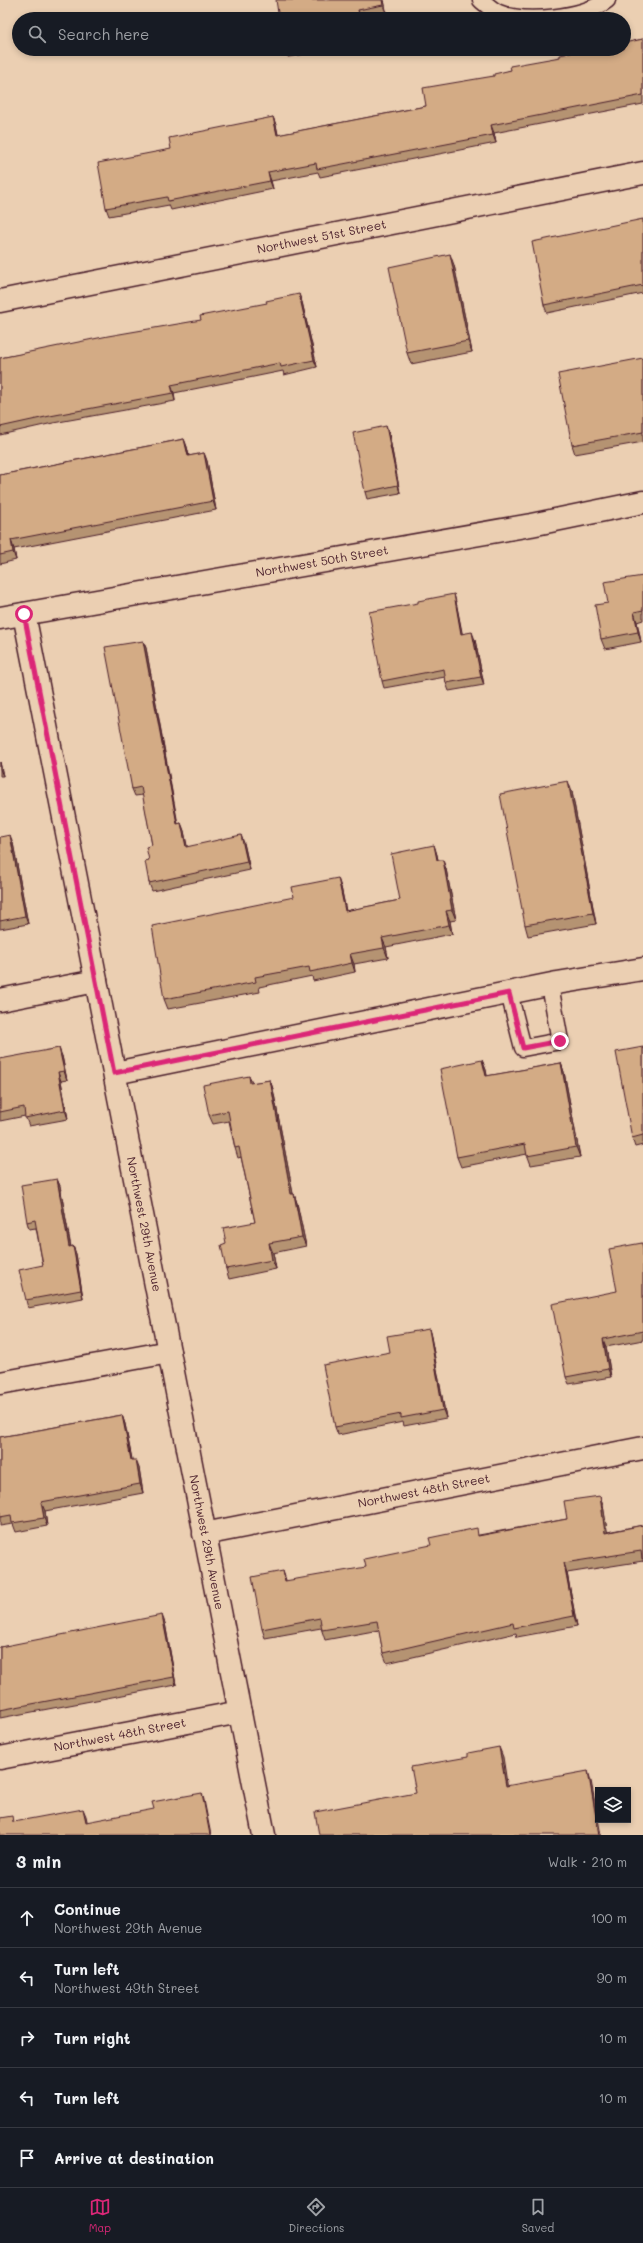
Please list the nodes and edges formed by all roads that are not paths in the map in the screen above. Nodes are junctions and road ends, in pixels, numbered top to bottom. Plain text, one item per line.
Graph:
1 (481, 0) edge
2 (607, 0) edge
3 (497, 12) edge
4 (578, 12) edge
5 (643, 173) edge
6 (0, 301) edge
7 (643, 502) edge
8 (24, 614) junction
9 (0, 618) edge
10 (643, 969) edge
11 (96, 981) junction
12 (550, 985) junction
13 (509, 993) junction
14 (0, 1000) edge
15 (114, 1073) junction
16 (169, 1352) junction
17 (0, 1383) edge
18 (643, 1448) edge
19 (204, 1534) junction
20 (240, 1712) junction
21 (0, 1758) edge
22 (264, 1835) edge

1 - 3 lane
2 - 4 lane
5 - 6 street, Northwest 51st Street
7 - 8 street, Northwest 50th Street
8 - 9 street, Northwest 50th Street
8 - 11 street, Northwest 29th Avenue
10 - 12 street
11 - 14 street
11 - 15 street, Northwest 29th Avenue
12 - 13 street
12 - 13 lane
13 - 15 street
15 - 16 street, Northwest 29th Avenue
16 - 17 street
16 - 19 street, Northwest 29th Avenue
18 - 19 street, Northwest 48th Street
19 - 20 street, Northwest 29th Avenue
20 - 21 street, Northwest 48th Street
20 - 22 street, Northwest 29th Avenue

